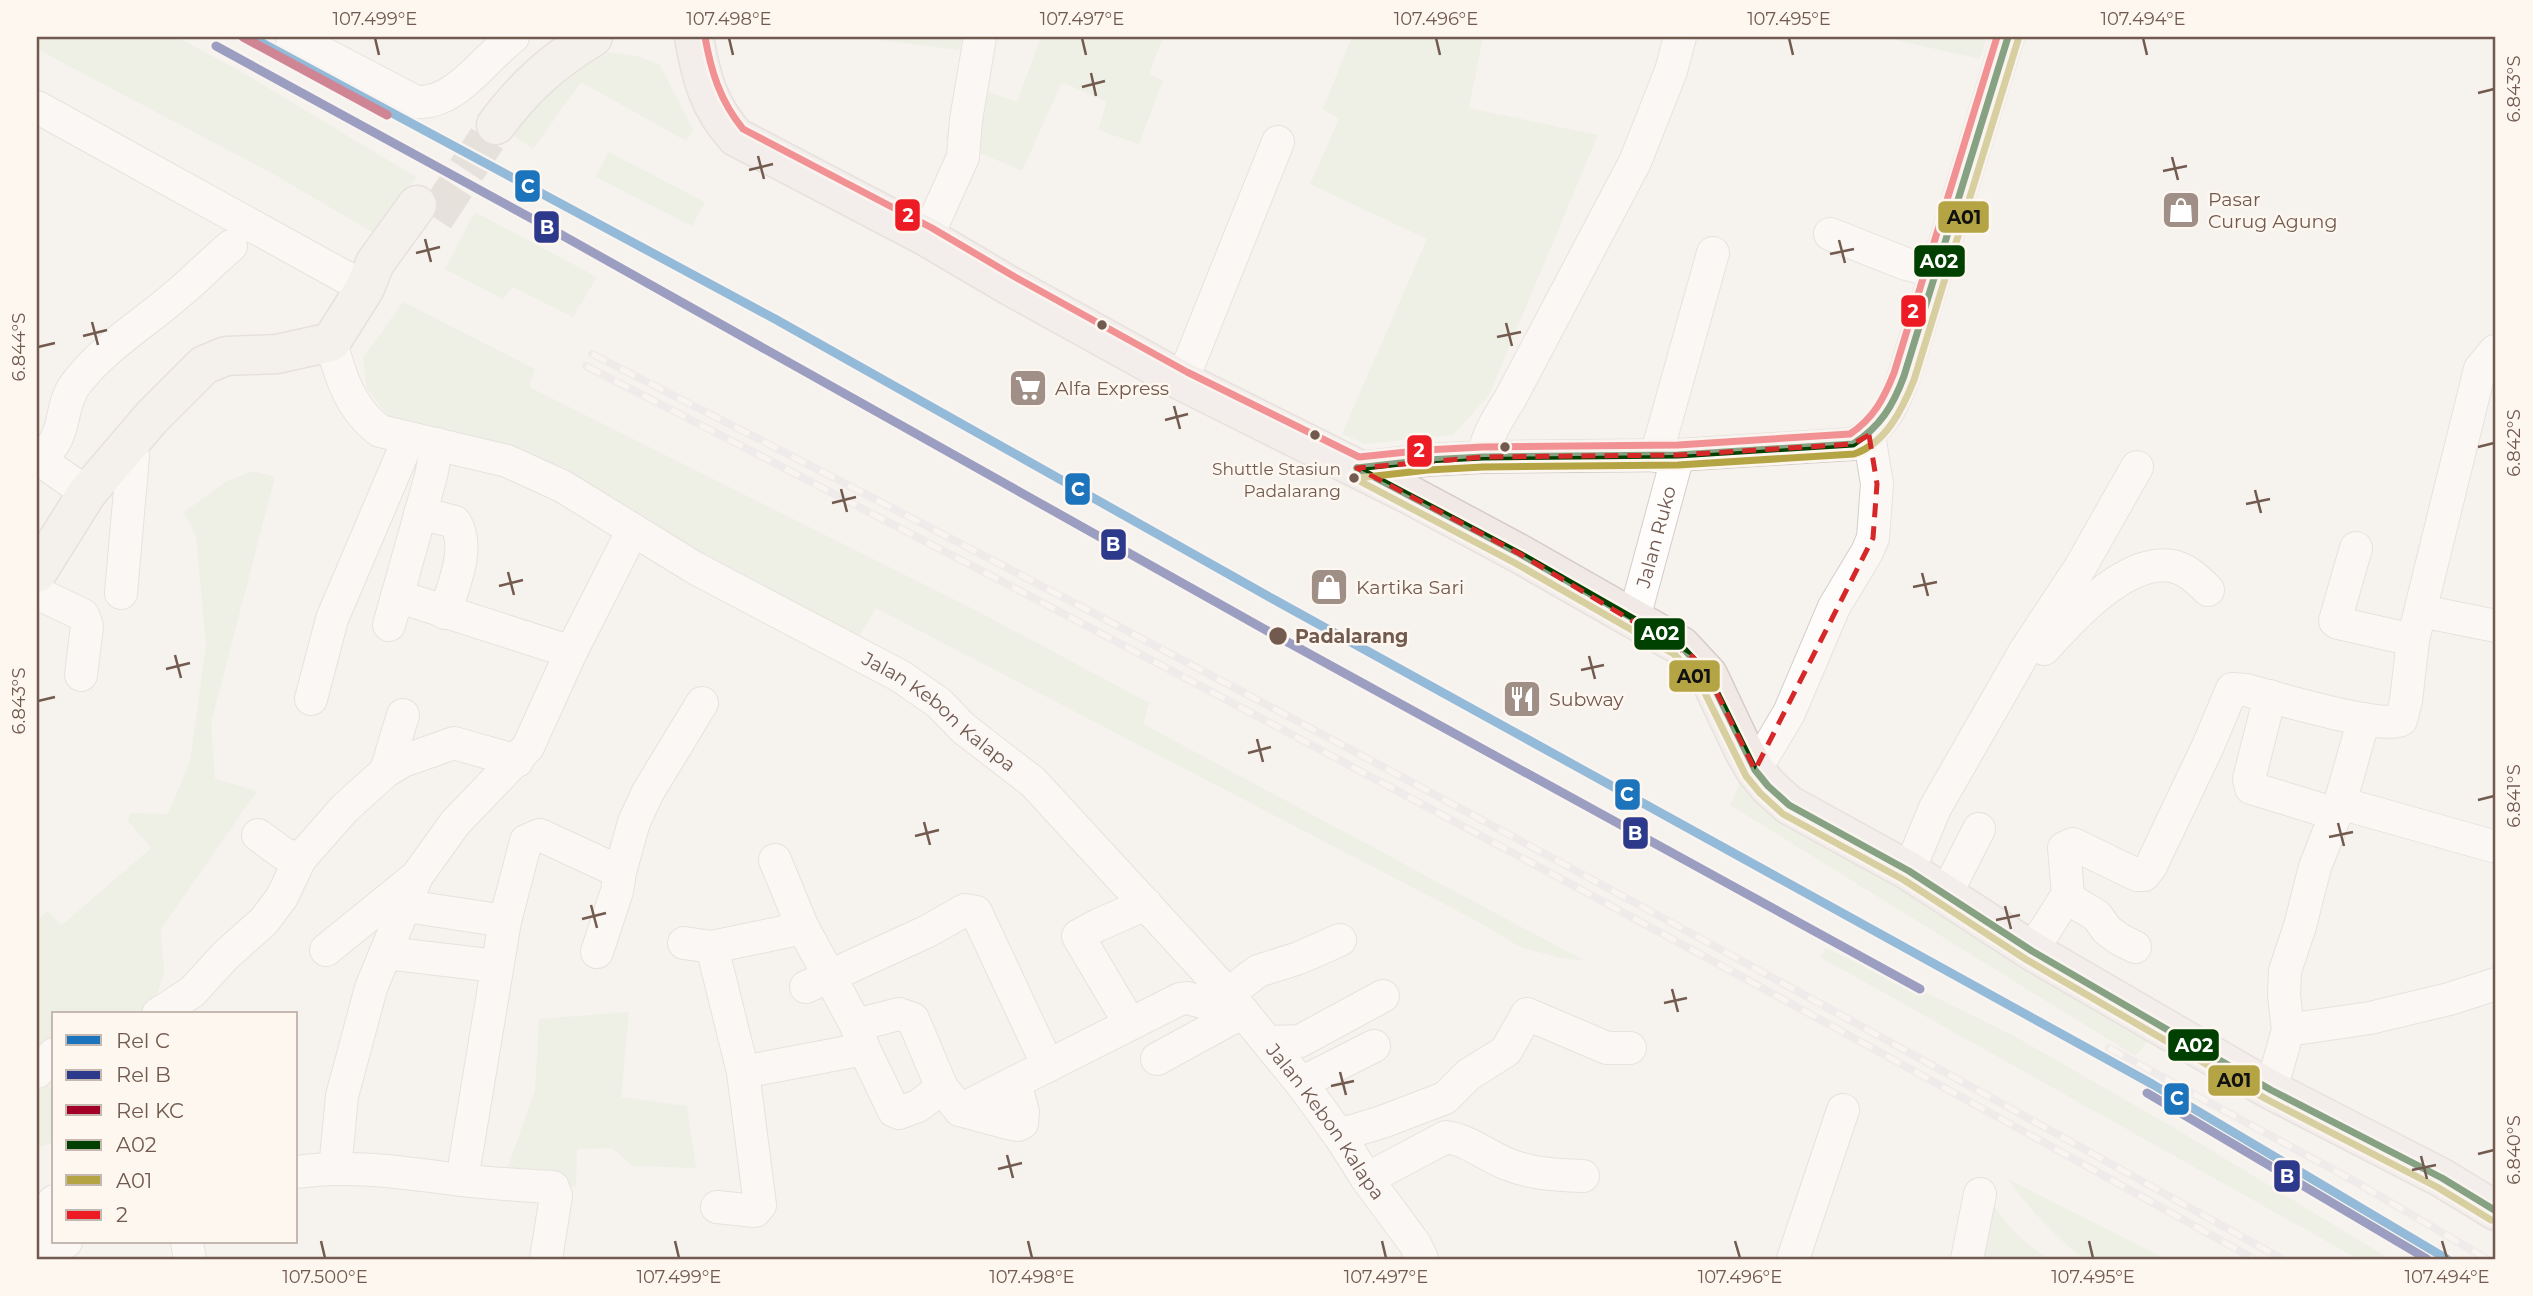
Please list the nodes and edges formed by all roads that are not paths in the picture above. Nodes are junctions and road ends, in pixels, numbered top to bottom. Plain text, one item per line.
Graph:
1 (292, 37) edge
2 (572, 37) edge
3 (593, 37) edge
4 (694, 37) edge
5 (980, 37) edge
6 (1680, 37) edge
7 (2008, 37) edge
8 (496, 42) edge
9 (37, 107) edge
10 (1278, 142) dead end
11 (426, 212) tunnel mouth
12 (1830, 234) dead end
13 (927, 237) junction
14 (230, 246) dead end
15 (1713, 253) dead end
16 (1936, 271) junction
17 (365, 288) junction
18 (331, 342) junction
19 (2496, 351) edge
20 (1182, 381) junction
21 (1869, 435) junction
22 (423, 441) junction
23 (125, 446) junction
24 (1667, 455) junction
25 (1483, 457) junction
26 (37, 458) edge
27 (2137, 467) dead end
28 (1357, 468) junction
29 (87, 493) junction
30 (420, 513) junction
31 (633, 530) junction
32 (2356, 548) dead end
33 (37, 573) edge
34 (2208, 590) dead end
35 (37, 593) edge
36 (121, 593) dead end
37 (445, 613) junction
38 (1634, 618) junction
39 (2417, 626) junction
40 (2496, 626) edge
41 (571, 652) junction
42 (80, 675) dead end
43 (2000, 695) junction
44 (2270, 696) junction
45 (311, 699) dead end
46 (702, 703) dead end
47 (403, 715) dead end
48 (2364, 719) junction
49 (517, 761) junction
50 (1755, 770) junction
51 (386, 771) junction
52 (2338, 808) junction
53 (1979, 829) dead end
54 (258, 835) dead end
55 (2496, 847) edge
56 (300, 859) junction
57 (775, 860) dead end
58 (1909, 871) junction
59 (620, 872) junction
60 (417, 876) junction
61 (1946, 894) junction
62 (2068, 894) junction
63 (1146, 904) junction
64 (406, 906) junction
65 (505, 921) junction
66 (803, 928) junction
67 (1340, 940) dead end
68 (2135, 947) dead end
69 (326, 950) dead end
70 (2032, 951) junction
71 (597, 952) dead end
72 (386, 953) junction
73 (497, 966) junction
74 (818, 982) junction
75 (2496, 984) edge
76 (1383, 996) dead end
77 (1236, 1003) junction
78 (161, 1012) edge
79 (1130, 1024) junction
80 (2288, 1030) junction
81 (860, 1037) junction
82 (1270, 1042) junction
83 (1374, 1046) dead end
84 (1630, 1048) dead end
85 (52, 1056) edge
86 (1157, 1059) dead end
87 (1048, 1066) junction
88 (37, 1072) edge
89 (743, 1072) junction
90 (1301, 1083) junction
91 (2271, 1090) junction
92 (951, 1099) junction
93 (1843, 1110) dead end
94 (1339, 1135) junction
95 (335, 1169) junction
96 (298, 1172) edge
97 (1583, 1176) dead end
98 (1367, 1179) junction
99 (462, 1180) junction
100 (1980, 1194) dead end
101 (52, 1203) edge
102 (717, 1207) dead end
103 (2496, 1211) edge
104 (37, 1223) edge
105 (62, 1244) edge
106 (37, 1258) edge
107 (546, 1259) edge
108 (1422, 1259) edge
109 (1793, 1259) edge
110 (1967, 1259) edge

1 - 8 street
2 - 3 main road
4 - 13 highway
5 - 13 street
6 - 25 street
7 - 16 street
9 - 17 street
10 - 20 street
11 - 17 main road
12 - 16 street
13 - 20 highway
14 - 26 street
15 - 24 street, Jalan Ruko
16 - 21 street
17 - 18 main road
18 - 22 street, Jalan Kebon Kalapa
18 - 23 main road
19 - 39 street
20 - 28 highway
21 - 24 street
21 - 50 street
22 - 30 street
22 - 31 street, Jalan Kebon Kalapa
22 - 45 street
23 - 29 main road
23 - 36 street
24 - 25 street
24 - 38 street, Jalan Ruko
25 - 28 street
26 - 29 street
27 - 43 street
28 - 38 highway
29 - 33 main road
30 - 37 street
30 - 37 street
31 - 41 street
31 - 63 street, Jalan Kebon Kalapa
32 - 39 street
34 - 43 street
35 - 42 street
37 - 41 street
38 - 50 highway
39 - 40 street
39 - 48 street
41 - 49 street
43 - 58 street
44 - 48 street
44 - 52 street
44 - 62 street
46 - 59 street
47 - 51 street
48 - 52 street
49 - 51 street
49 - 60 street
50 - 58 highway
51 - 56 street
52 - 55 street
52 - 80 street
53 - 61 street
54 - 56 street
56 - 78 street
57 - 66 street
58 - 61 highway
59 - 65 street
59 - 71 street
60 - 64 street
60 - 69 street
61 - 70 highway
62 - 68 street
62 - 70 street
63 - 77 street, Jalan Kebon Kalapa
63 - 79 street
64 - 65 street
64 - 72 street
65 - 73 street
66 - 74 street
66 - 89 street
67 - 77 street
70 - 91 highway
72 - 73 street
72 - 95 street
73 - 99 street
74 - 81 street
74 - 87 street
75 - 80 street
76 - 82 street
77 - 79 street
77 - 82 street, Jalan Kebon Kalapa
77 - 86 street
79 - 87 street
80 - 91 street
81 - 89 street
81 - 92 street
81 - 92 street
82 - 90 street, Jalan Kebon Kalapa
83 - 90 street
84 - 94 street
85 - 88 street
87 - 92 street
89 - 102 street
90 - 94 street, Jalan Kebon Kalapa
91 - 103 highway
93 - 109 street
94 - 98 street, Jalan Kebon Kalapa
95 - 96 street
95 - 99 street
97 - 98 street
98 - 108 street, Jalan Kebon Kalapa
99 - 107 street
100 - 110 street
101 - 104 street
105 - 106 street

